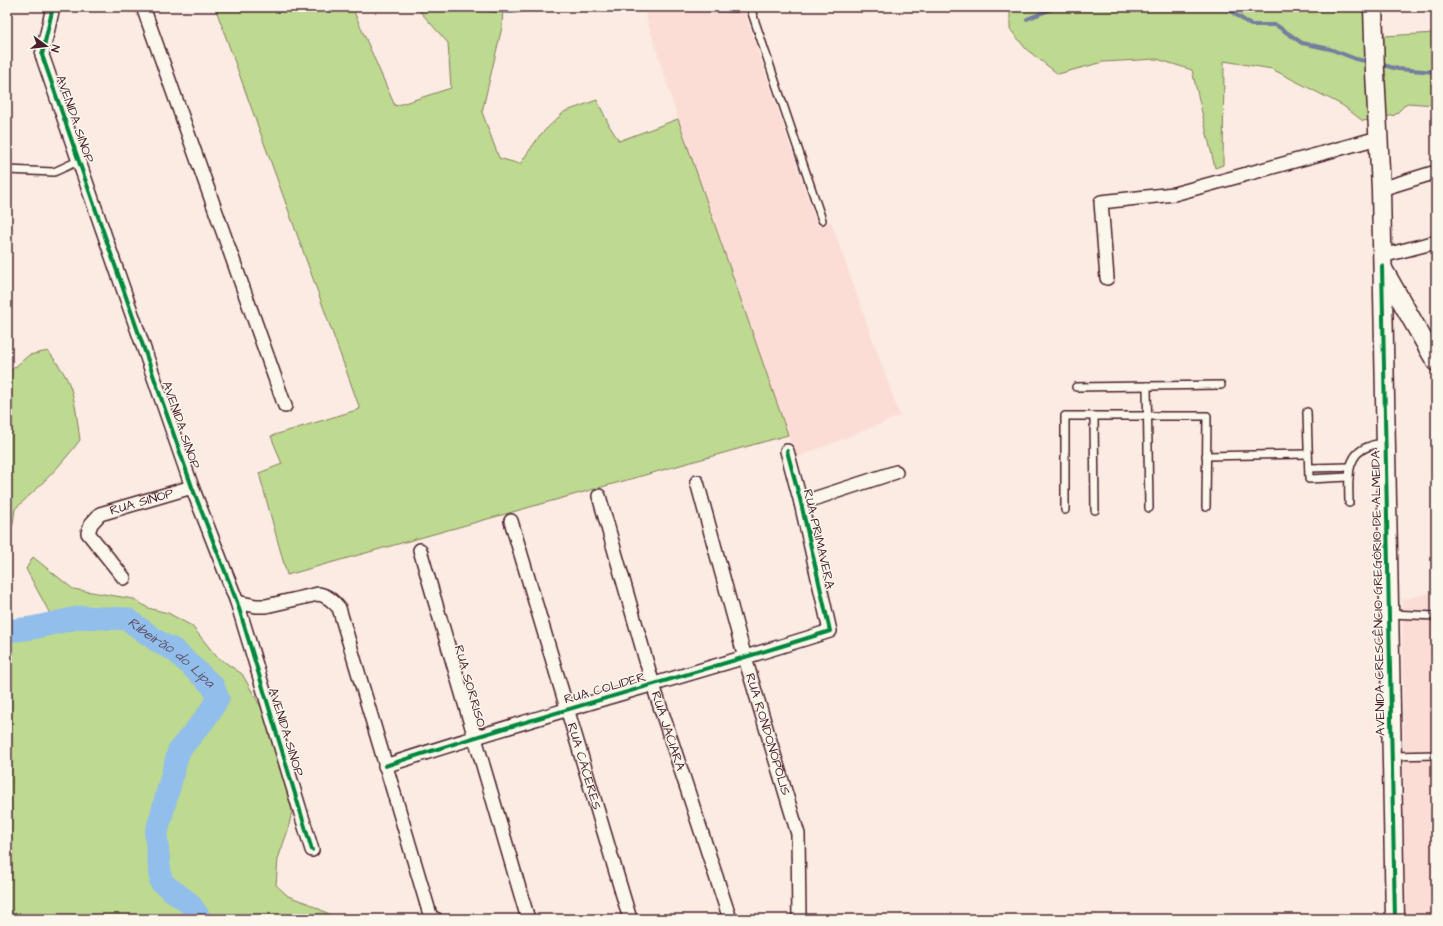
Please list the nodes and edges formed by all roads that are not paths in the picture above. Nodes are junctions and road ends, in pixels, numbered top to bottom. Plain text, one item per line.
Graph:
1 (53, 7) edge
2 (143, 7) edge
3 (750, 7) edge
4 (1373, 7) edge
5 (1378, 138) junction
6 (78, 161) junction
7 (7, 170) edge
8 (1436, 172) edge
9 (1381, 189) junction
10 (822, 220) dead end
11 (1436, 242) edge
12 (1382, 261) junction
13 (1107, 278) dead end
14 (1436, 362) edge
15 (1221, 385) dead end
16 (1147, 386) junction
17 (1076, 387) dead end
18 (285, 406) dead end
19 (1307, 412) dead end
20 (1094, 416) junction
21 (1147, 416) junction
22 (1386, 443) junction
23 (787, 451) dead end
24 (1308, 454) junction
25 (1206, 456) junction
26 (1309, 468) junction
27 (1349, 468) junction
28 (896, 472) dead end
29 (1349, 477) junction
30 (697, 482) dead end
31 (192, 487) junction
32 (599, 496) dead end
33 (801, 503) junction
34 (1349, 503) dead end
35 (1206, 506) dead end
36 (1149, 508) dead end
37 (1065, 510) dead end
38 (1094, 510) dead end
39 (511, 521) dead end
40 (420, 550) dead end
41 (124, 578) dead end
42 (237, 602) junction
43 (1389, 614) junction
44 (1436, 616) edge
45 (830, 631) joint
46 (745, 658) junction
47 (653, 685) junction
48 (567, 709) junction
49 (474, 736) junction
50 (1436, 755) edge
51 (1392, 756) junction
52 (385, 766) junction
53 (312, 850) dead end
54 (436, 919) edge
55 (528, 919) edge
56 (630, 919) edge
57 (730, 919) edge
58 (799, 919) edge
59 (1395, 919) edge

1 - 6 street, AVENIDA SINOP
2 - 18 street
3 - 10 lane
4 - 5 street, AVENIDA CRESCÊNCIO GREGÓRIO DE ALMEIDA
5 - 9 street, AVENIDA CRESCÊNCIO GREGÓRIO DE ALMEIDA
5 - 13 street
6 - 7 lane
6 - 31 street, AVENIDA SINOP
8 - 9 street
9 - 12 street, AVENIDA CRESCÊNCIO GREGÓRIO DE ALMEIDA
11 - 12 street
12 - 14 street
12 - 22 street, AVENIDA CRESCÊNCIO GREGÓRIO DE ALMEIDA
15 - 16 lane
16 - 17 lane
16 - 21 lane
19 - 24 lane
20 - 21 lane
20 - 37 lane
20 - 38 lane
21 - 25 lane
21 - 36 lane
22 - 27 lane
22 - 43 street, AVENIDA CRESCÊNCIO GREGÓRIO DE ALMEIDA
23 - 33 street, RUA PRIMAVERA
24 - 25 lane
24 - 26 lane
25 - 35 lane
26 - 27 lane
26 - 29 lane
27 - 29 lane
28 - 33 street, RUA PRIMAVERA
29 - 34 lane
30 - 46 street, RUA RONDONÓPOLIS
31 - 41 street, RUA SINOP
31 - 42 street, AVENIDA SINOP
32 - 47 street, RUA JACIARA
33 - 45 street, RUA PRIMAVERA
39 - 48 street, RUA CÁCERES
40 - 49 street, RUA SORRISO
42 - 52 street
42 - 53 street, AVENIDA SINOP
43 - 44 lane
43 - 51 street, AVENIDA CRESCÊNCIO GREGÓRIO DE ALMEIDA
45 - 46 street, RUA COLIDER
46 - 47 street, RUA COLIDER
46 - 58 street, RUA RONDONÓPOLIS
47 - 48 street, RUA COLIDER
47 - 57 street, RUA JACIARA
48 - 49 street, RUA COLIDER
48 - 56 street, RUA CÁCERES
49 - 52 street, RUA COLIDER
49 - 55 street, RUA SORRISO
50 - 51 lane
51 - 59 street, AVENIDA CRESCÊNCIO GREGÓRIO DE ALMEIDA
52 - 54 street

